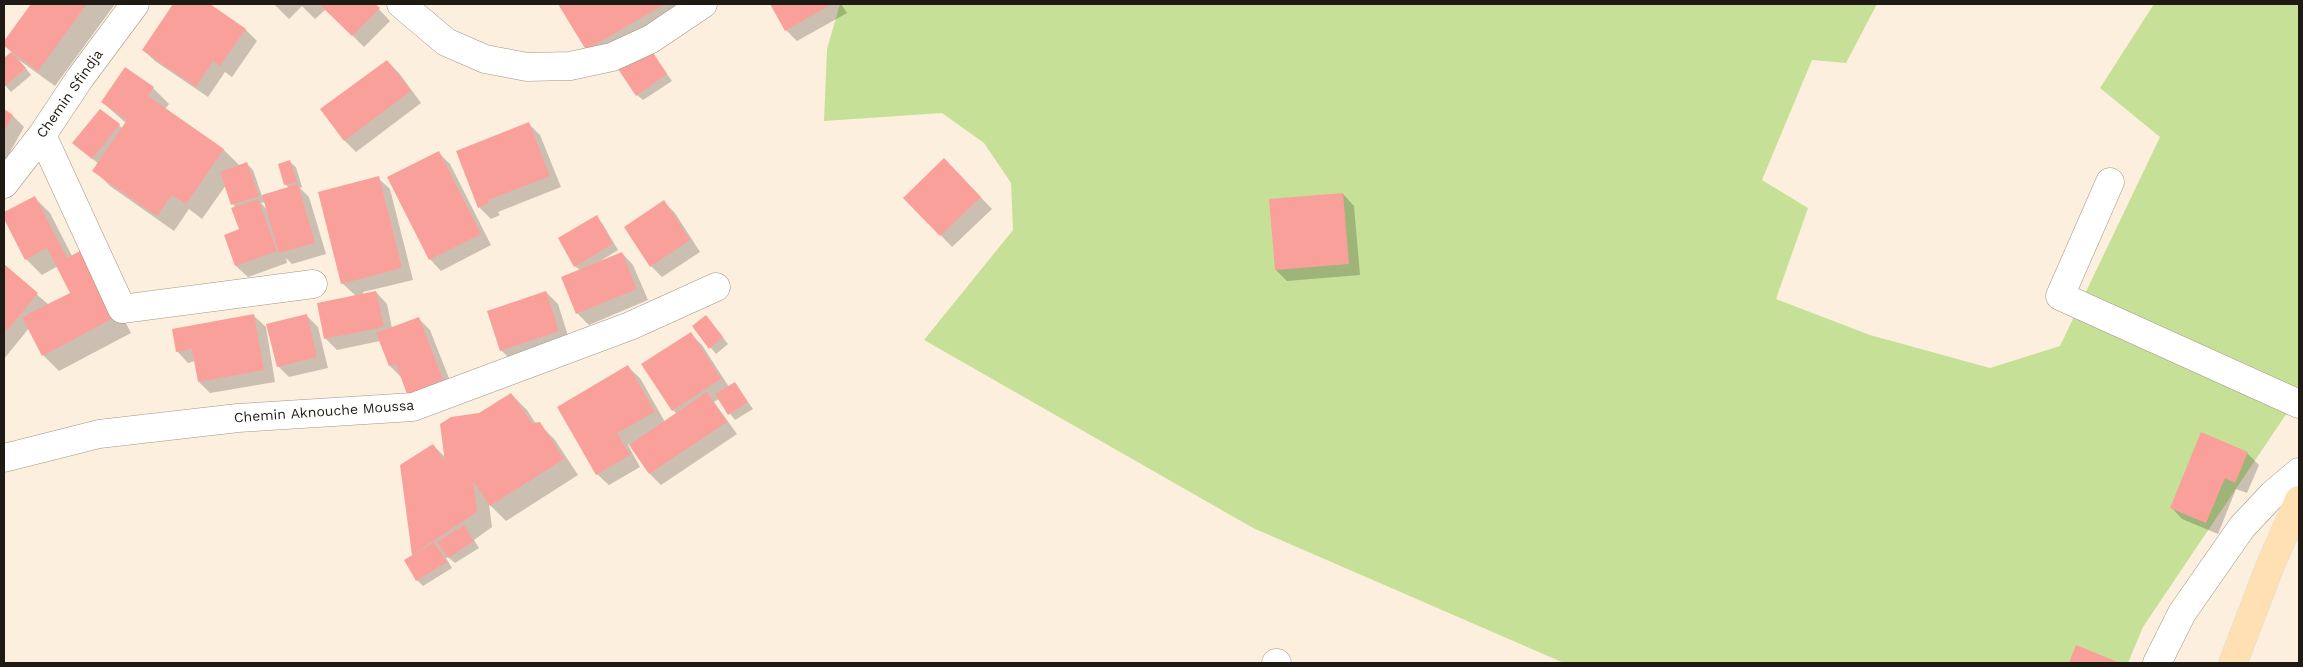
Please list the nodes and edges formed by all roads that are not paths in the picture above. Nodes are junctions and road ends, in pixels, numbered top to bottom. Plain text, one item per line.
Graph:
1 (135, 4) edge
2 (401, 4) edge
3 (703, 4) edge
4 (42, 135) junction
5 (2110, 182) dead end
6 (4, 184) edge
7 (313, 284) dead end
8 (716, 287) dead end
9 (2299, 404) edge
10 (4, 458) edge
11 (2299, 472) edge
12 (2299, 500) edge
13 (2157, 663) edge
14 (2232, 663) edge

1 - 4 street, Chemin Sfindja
2 - 3 street
4 - 6 street, Chemin Sfindja
4 - 7 street
5 - 9 street
8 - 10 street, Chemin Aknouche Moussa
11 - 13 street
12 - 14 main road

